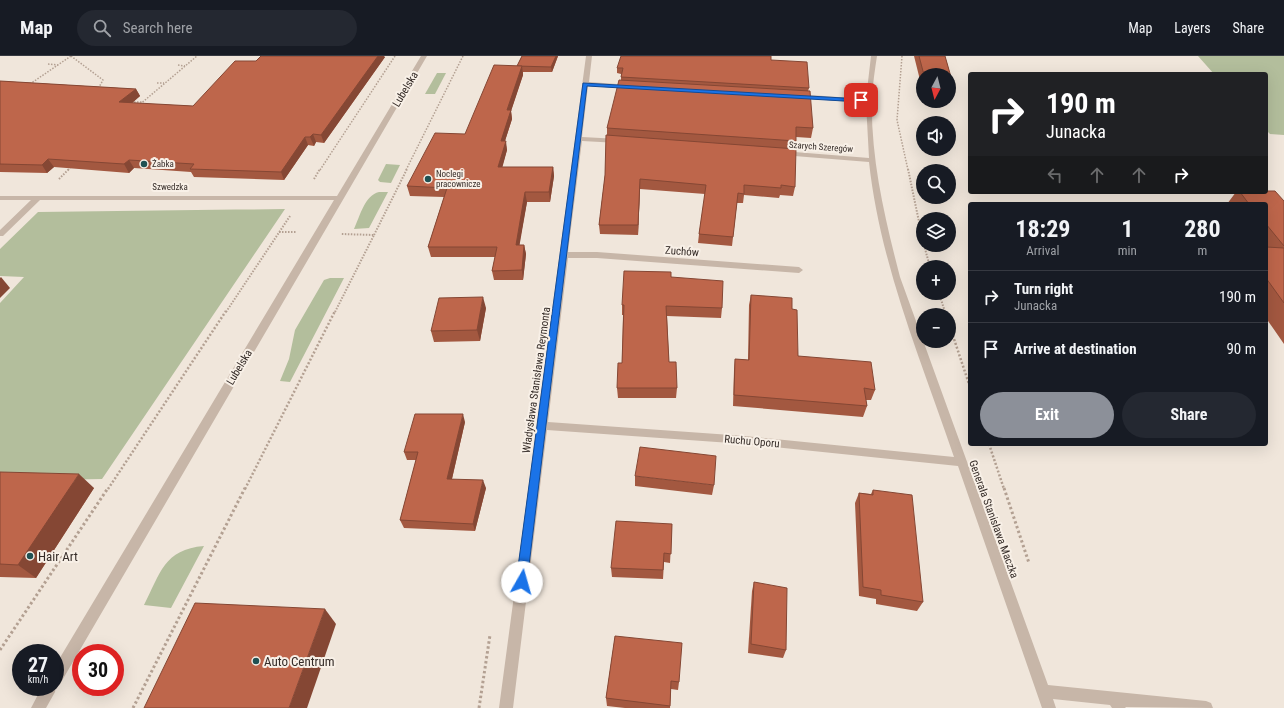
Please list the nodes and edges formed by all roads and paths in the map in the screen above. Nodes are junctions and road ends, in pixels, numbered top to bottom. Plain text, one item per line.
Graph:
1 (71, 56) edge
2 (197, 56) edge
3 (395, 56) edge
4 (424, 56) edge
5 (463, 56) edge
6 (589, 56) edge
7 (874, 56) edge
8 (902, 56) edge
9 (48, 64) dead end
10 (58, 64) junction
11 (178, 65) dead end
12 (186, 66) junction
13 (157, 83) dead end
14 (164, 83) junction
15 (585, 84) junction
16 (27, 86) edge
17 (642, 87) edge
18 (96, 92) edge
19 (790, 96) edge
20 (869, 101) junction
21 (134, 102) edge
22 (142, 102) junction
23 (136, 107) edge
24 (578, 139) junction
25 (629, 142) edge
26 (771, 153) edge
27 (872, 160) junction
28 (76, 163) edge
29 (312, 182) dead end
30 (53, 184) dead end
31 (0, 198) edge
32 (38, 198) junction
33 (340, 198) junction
34 (294, 210) dead end
35 (917, 212) edge
36 (279, 232) junction
37 (293, 232) dead end
38 (0, 234) edge
39 (350, 234) dead end
40 (374, 235) junction
41 (564, 255) junction
42 (799, 270) dead end
43 (956, 345) edge
44 (968, 381) edge
45 (542, 426) junction
46 (990, 446) edge
47 (961, 462) junction
48 (1029, 563) dead end
49 (0, 650) edge
50 (64, 664) edge
51 (1043, 691) junction
52 (45, 696) edge
53 (1116, 703) edge
54 (38, 708) edge
55 (133, 708) edge
56 (506, 708) edge
57 (1049, 708) edge
58 (1206, 708) edge

1 - 10 path
1 - 18 path
2 - 12 path
3 - 29 path
4 - 33 street, Lubelska
5 - 40 path
6 - 15 street, Władysława Stanisława Reymonta
7 - 20 street, Generała Stanisława Maczka
8 - 35 path
9 - 10 path
10 - 16 path
11 - 12 path
12 - 14 path
13 - 14 path
14 - 22 path
15 - 17 street
15 - 24 street, Władysława Stanisława Reymonta
19 - 20 street
20 - 27 street, Generała Stanisława Maczka
21 - 22 path
22 - 23 path
24 - 25 street
24 - 41 street, Władysława Stanisława Reymonta
26 - 27 street, Szarych Szeregów
27 - 47 street, Generała Stanisława Maczka
28 - 30 path
31 - 32 street, Szwedzka
32 - 33 street, Szwedzka
32 - 38 street
33 - 50 street, Lubelska
34 - 36 path
36 - 37 path
36 - 49 path
39 - 40 path
40 - 55 path
41 - 42 street, Zuchów
41 - 45 street, Władysława Stanisława Reymonta
43 - 44 path
45 - 47 street, Ruchu Oporu
45 - 56 street, Władysława Stanisława Reymonta
46 - 48 path
47 - 51 street, Generała Stanisława Maczka
51 - 53 street
51 - 57 street, Generała Stanisława Maczka
52 - 54 street
53 - 58 street

